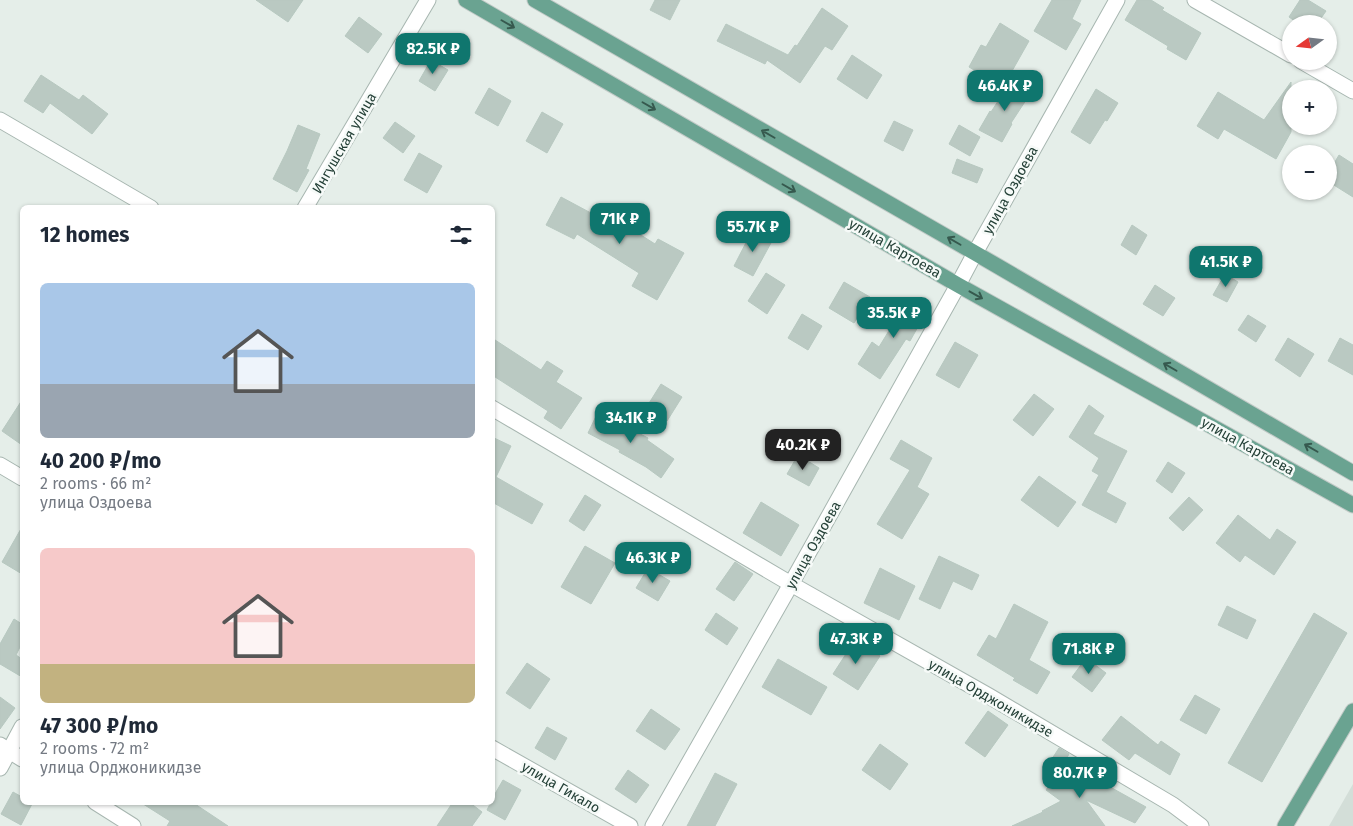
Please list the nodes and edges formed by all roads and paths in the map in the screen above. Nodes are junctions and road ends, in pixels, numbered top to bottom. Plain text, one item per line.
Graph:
1 (428, 0) edge
2 (466, 0) edge
3 (535, 0) edge
4 (1117, 0) edge
5 (1194, 0) edge
6 (1282, 51) edge
7 (1317, 70) edge
8 (1353, 91) edge
9 (0, 120) edge
10 (146, 205) edge
11 (307, 205) edge
12 (975, 253) junction
13 (958, 285) junction
14 (495, 410) edge
15 (0, 465) edge
16 (1353, 473) edge
17 (20, 477) edge
18 (1353, 504) edge
19 (791, 584) junction
20 (1353, 711) edge
21 (20, 731) edge
22 (495, 750) edge
23 (11, 751) edge
24 (0, 768) edge
25 (100, 805) edge
26 (133, 826) edge
27 (630, 826) edge
28 (653, 826) edge
29 (1201, 826) edge
30 (1285, 826) edge

1 - 11 street, Ингушская улица
2 -> 13 main road, улица Картоева
12 -> 3 main road, улица Картоева
4 - 12 street, улица Оздоева
5 - 6 street
7 - 8 street
9 - 10 street
12 - 13 street, улица Оздоева
16 -> 12 main road, улица Картоева
13 -> 18 main road, улица Картоева
13 - 19 street, улица Оздоева
14 - 19 street, улица Орджоникидзе
15 - 17 street
19 - 28 street, улица Оздоева
19 - 29 street, улица Орджоникидзе
20 - 30 main road
21 - 23 street
22 - 27 street, улица Гикало
23 - 24 street
25 - 26 street

